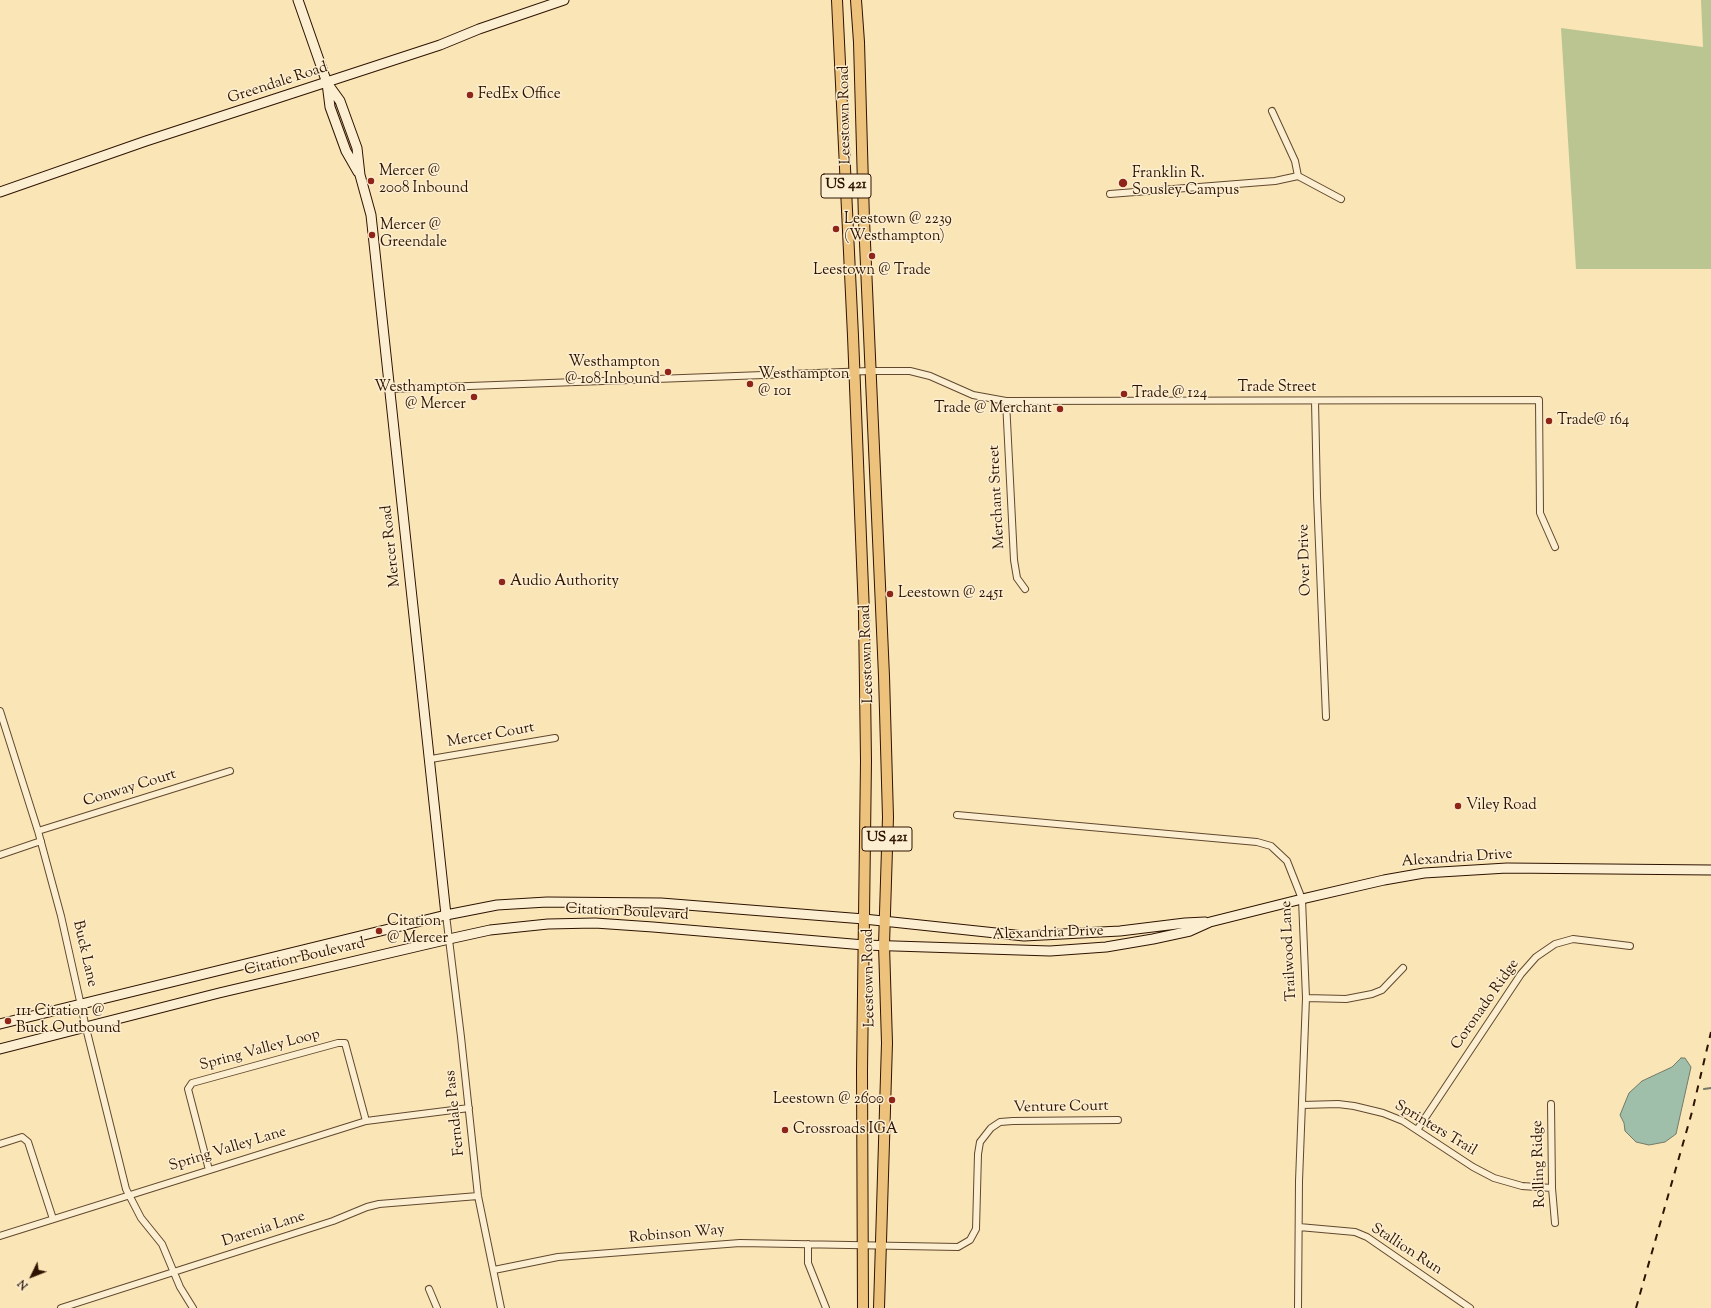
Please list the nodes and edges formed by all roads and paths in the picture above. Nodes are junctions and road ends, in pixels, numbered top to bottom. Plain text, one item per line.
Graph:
1 (298, 0) edge
2 (564, 0) edge
3 (837, 0) edge
4 (856, 0) edge
5 (327, 83) junction
6 (1272, 111) dead end
7 (1298, 176) junction
8 (0, 192) edge
9 (1110, 194) dead end
10 (1342, 199) dead end
11 (854, 371) junction
12 (870, 371) junction
13 (389, 389) junction
14 (1006, 401) junction
15 (1315, 401) junction
16 (1555, 547) dead end
17 (1025, 589) dead end
18 (0, 712) edge
19 (1326, 717) dead end
20 (555, 738) dead end
21 (431, 759) junction
22 (230, 771) dead end
23 (957, 815) dead end
24 (38, 831) junction
25 (41, 841) junction
26 (0, 855) edge
27 (1711, 870) edge
28 (1302, 899) junction
29 (446, 915) junction
30 (864, 919) junction
31 (884, 922) junction
32 (1210, 922) junction
33 (449, 939) junction
34 (864, 945) junction
35 (884, 945) junction
36 (1630, 946) dead end
37 (1403, 968) dead end
38 (1306, 998) junction
39 (82, 1003) junction
40 (0, 1024) edge
41 (86, 1028) junction
42 (0, 1049) edge
43 (1551, 1104) dead end
44 (1302, 1105) junction
45 (469, 1108) junction
46 (1118, 1120) dead end
47 (366, 1121) junction
48 (1417, 1130) junction
49 (0, 1144) edge
50 (209, 1170) junction
51 (1552, 1188) junction
52 (128, 1195) junction
53 (478, 1196) junction
54 (53, 1219) junction
55 (1555, 1223) dead end
56 (1299, 1227) junction
57 (0, 1236) edge
58 (808, 1244) junction
59 (864, 1245) junction
60 (880, 1246) junction
61 (494, 1270) junction
62 (174, 1272) junction
63 (429, 1289) dead end
64 (61, 1308) edge
65 (193, 1308) edge
66 (436, 1308) edge
67 (501, 1308) edge
68 (826, 1308) edge
69 (863, 1308) edge
70 (880, 1308) edge
71 (1298, 1308) edge
72 (1470, 1308) edge

1 - 5 street, Mercer Road
2 - 5 street, Greendale Road
3 - 11 main road, Leestown Road / US 421
4 - 12 main road, Leestown Road / US 421
5 - 8 street, Greendale Road
5 - 13 street, Mercer Road
6 - 7 street
7 - 9 street
7 - 10 street
11 - 12 street, Trade Street
11 - 13 street, Trade Street
11 - 30 main road, Leestown Road / US 421
12 - 14 street, Trade Street
12 - 31 main road, Leestown Road / US 421
13 - 21 street, Mercer Road
14 - 15 street, Trade Street
14 - 17 street, Merchant Street
15 - 16 street, Trade Street
15 - 19 street, Over Drive
18 - 24 street, Buck Lane
20 - 21 street, Mercer Court
21 - 29 street, Mercer Road
22 - 24 street, Conway Court
23 - 28 street, Trailwood Lane
24 - 25 street, Buck Lane
25 - 26 street
25 - 39 street, Buck Lane
27 - 28 street, Alexandria Drive
28 - 32 street, Alexandria Drive
28 - 38 street, Trailwood Lane
29 - 30 street, Citation Boulevard
29 - 33 street, Ferndale Pass
29 - 39 street, Citation Boulevard
30 - 31 street, Citation Boulevard
30 - 34 main road, Leestown Road / US 421
31 - 32 street, Alexandria Drive
31 - 35 main road, Leestown Road / US 421
32 - 35 street, Alexandria Drive
33 - 34 street, Citation Boulevard
33 - 41 street, Citation Boulevard
33 - 45 street, Ferndale Pass
34 - 35 street, Citation Boulevard
34 - 59 main road, Leestown Road / US 421
35 - 60 main road, Leestown Road / US 421
36 - 48 street, Coronado Ridge
37 - 38 street
38 - 44 street, Trailwood Lane
39 - 40 street, Citation Boulevard
39 - 41 street, Buck Lane
41 - 42 street, Citation Boulevard
41 - 52 street, Buck Lane
43 - 51 street, Rolling Ridge
44 - 48 street, Sprinters Trail
44 - 56 street, Trailwood Lane
45 - 47 street, Spring Valley Lane
45 - 53 street, Ferndale Pass
46 - 60 street, Venture Court
47 - 50 street, Spring Valley Lane
47 - 50 street, Spring Valley Loop
48 - 51 street, Sprinters Trail
49 - 54 street
50 - 52 street, Spring Valley Lane
51 - 55 street, Rolling Ridge
52 - 54 street, Spring Valley Lane
52 - 62 street, Buck Lane
53 - 61 street, Ferndale Pass
53 - 62 street, Darenia Lane
54 - 57 street, Spring Valley Lane
56 - 71 street, Trailwood Lane
56 - 72 street, Stallion Run
58 - 59 street, Robinson Way
58 - 61 street, Robinson Way
58 - 68 street
59 - 60 street, Venture Court
59 - 69 main road, Leestown Road / US 421
60 - 70 main road, Leestown Road / US 421
61 - 67 street, Ferndale Pass
62 - 64 street, Darenia Lane
62 - 65 street, Buck Lane
63 - 66 street

